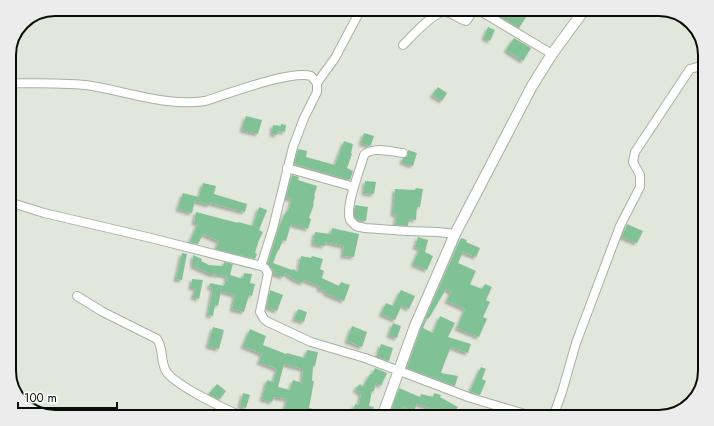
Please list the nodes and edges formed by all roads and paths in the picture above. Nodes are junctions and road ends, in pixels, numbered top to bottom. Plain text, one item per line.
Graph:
1 (357, 16) edge
2 (435, 16) edge
3 (456, 16) edge
4 (469, 16) edge
5 (488, 16) edge
6 (581, 16) edge
7 (403, 45) dead end
8 (552, 54) junction
9 (698, 66) edge
10 (16, 83) edge
11 (317, 83) junction
12 (403, 153) dead end
13 (287, 168) junction
14 (354, 187) junction
15 (16, 204) edge
16 (455, 234) junction
17 (261, 266) junction
18 (76, 296) dead end
19 (399, 370) junction
20 (499, 407) junction
21 (228, 410) edge
22 (385, 410) edge
23 (498, 410) edge
24 (510, 410) edge
25 (556, 410) edge

1 - 11 street
2 - 7 street
3 - 4 street
5 - 8 street
6 - 8 street
8 - 16 street
9 - 25 street
10 - 11 street
11 - 13 street
12 - 14 street
13 - 14 street
13 - 17 street
14 - 16 street
15 - 17 street
16 - 19 street
17 - 19 street
18 - 21 street
19 - 20 street
19 - 22 street
20 - 23 street
20 - 24 street

